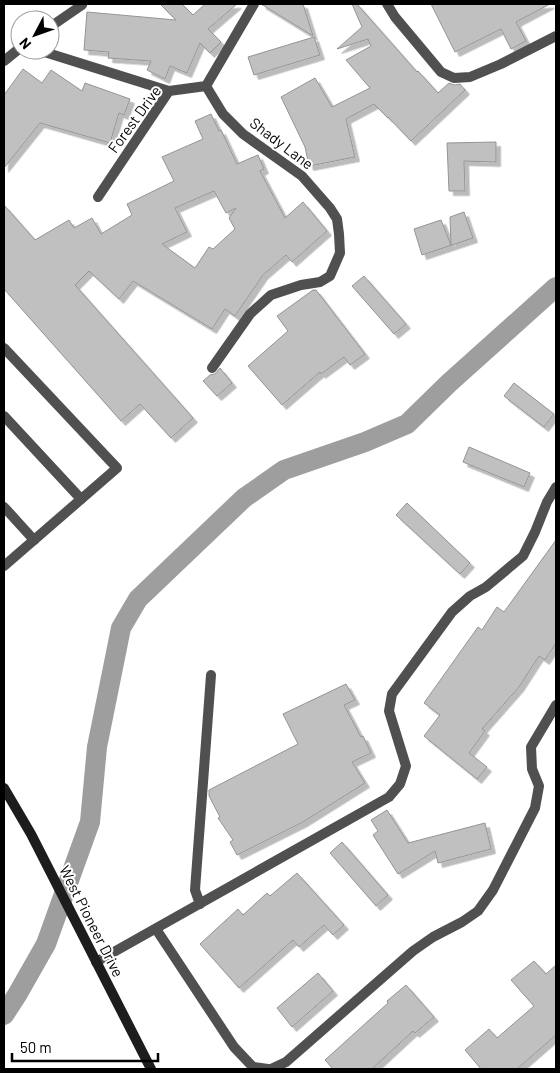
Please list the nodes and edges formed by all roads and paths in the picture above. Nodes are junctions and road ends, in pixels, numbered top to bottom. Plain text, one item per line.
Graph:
1 (254, 4) edge
2 (387, 4) edge
3 (82, 5) dead end
4 (60, 20) edge
5 (556, 36) edge
6 (60, 57) edge
7 (206, 86) junction
8 (169, 91) junction
9 (98, 198) dead end
10 (4, 348) edge
11 (212, 368) dead end
12 (4, 416) edge
13 (556, 486) edge
14 (81, 499) junction
15 (4, 507) edge
16 (34, 540) junction
17 (4, 566) edge
18 (211, 675) dead end
19 (556, 704) edge
20 (4, 788) edge
21 (200, 904) junction
22 (156, 928) junction
23 (96, 962) junction
24 (151, 1069) edge
25 (269, 1069) edge

1 - 7 street
2 - 5 street
3 - 4 street
6 - 8 street
7 - 8 street, Forest Drive
7 - 11 street, Shady Lane
8 - 9 street, Forest Drive
10 - 14 street
12 - 14 street
13 - 21 street
14 - 16 street
15 - 16 street
16 - 17 street
18 - 21 street
19 - 25 street
20 - 23 main road, West Pioneer Drive
21 - 22 street
22 - 23 street
22 - 25 street
23 - 24 main road, West Pioneer Drive

